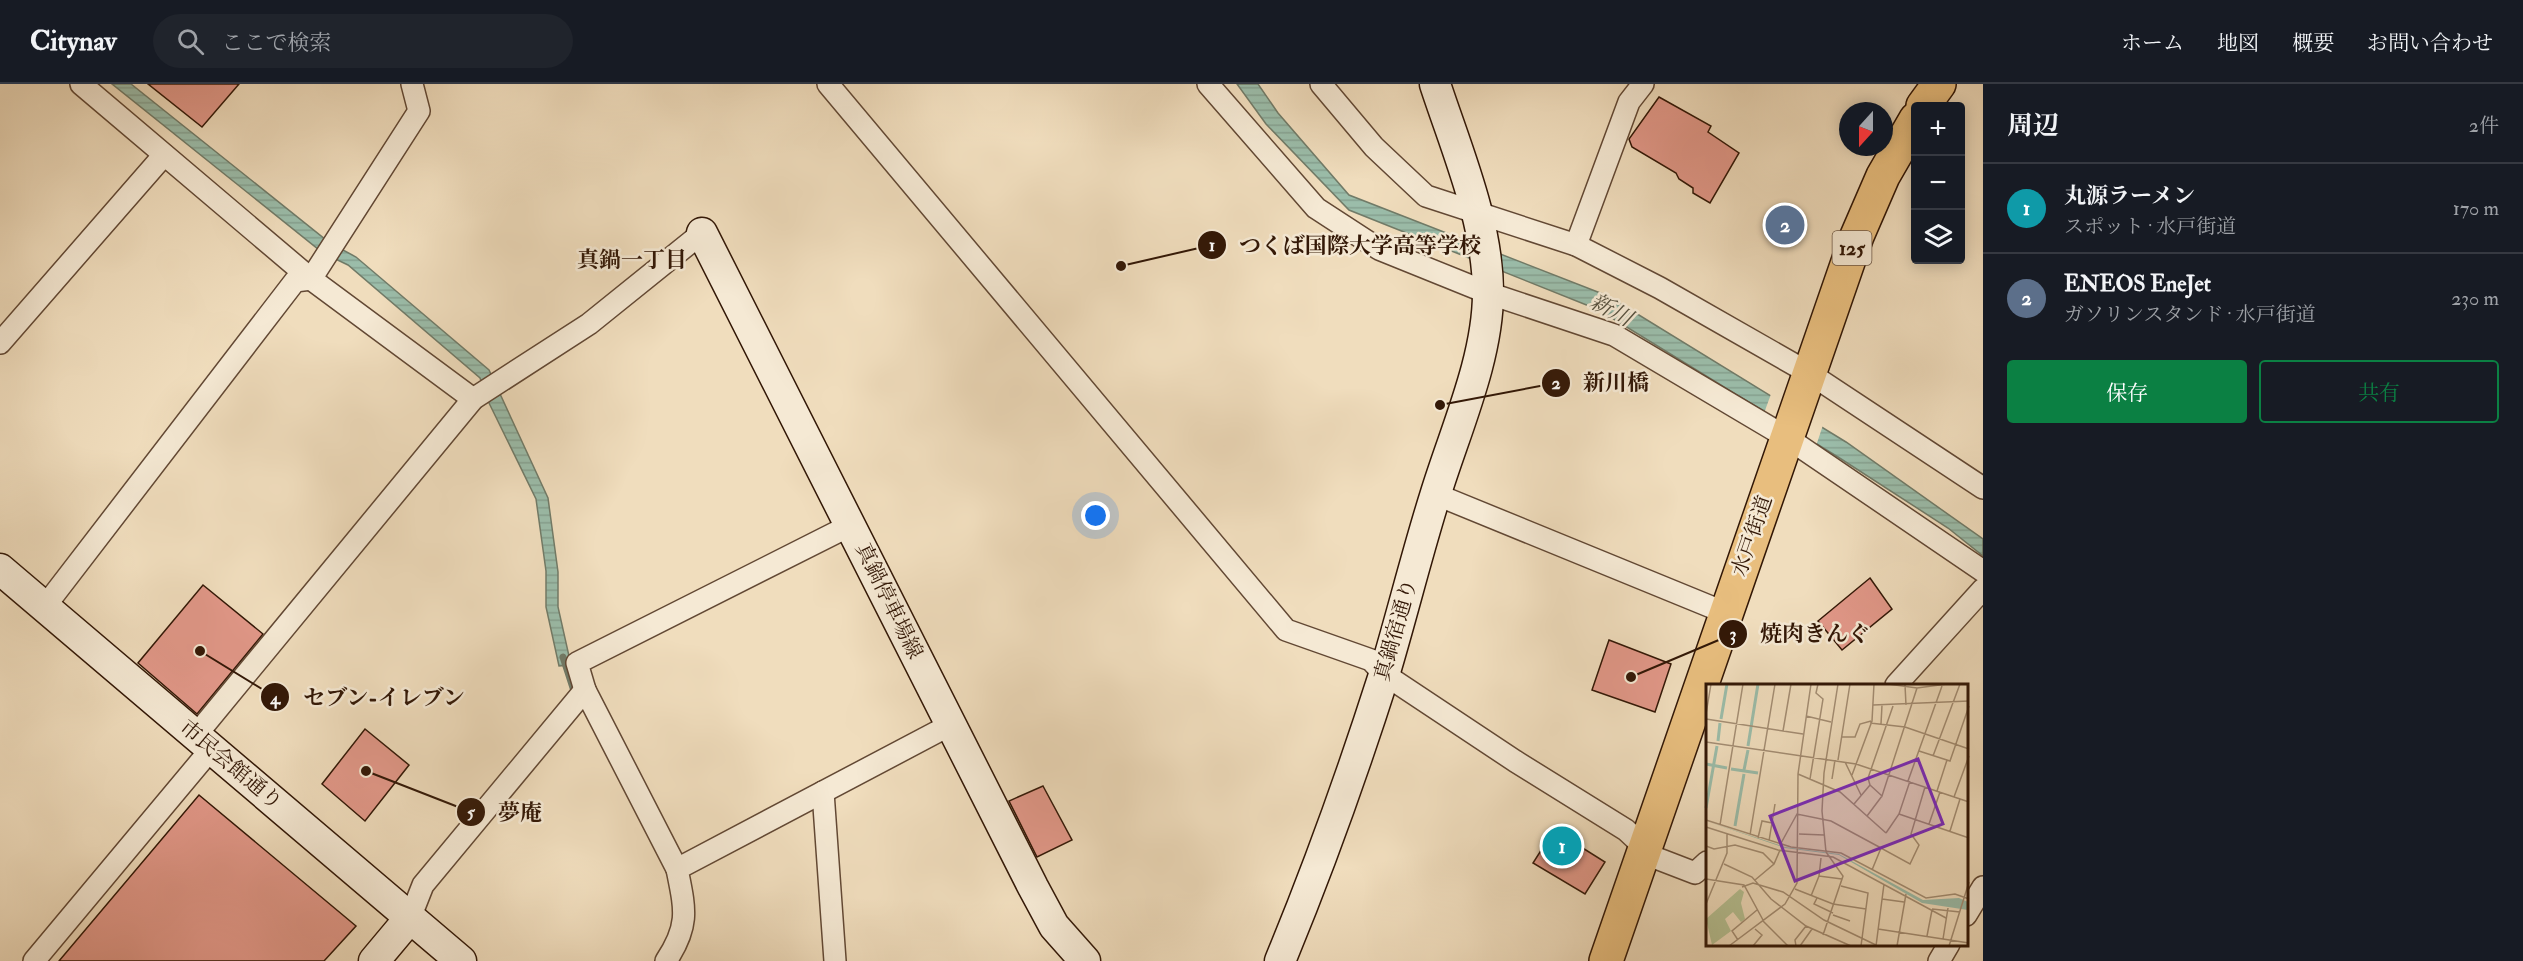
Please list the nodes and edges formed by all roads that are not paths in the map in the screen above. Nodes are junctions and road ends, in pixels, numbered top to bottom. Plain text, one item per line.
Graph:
1 (81, 84) edge
2 (412, 84) edge
3 (828, 84) edge
4 (1208, 84) edge
5 (1321, 84) edge
6 (1435, 84) edge
7 (1643, 84) edge
8 (1939, 84) edge
9 (1926, 102) edge
10 (1911, 128) edge
11 (164, 155) junction
12 (1478, 221) junction
13 (702, 233) joint
14 (1576, 245) junction
15 (311, 279) junction
16 (1487, 282) junction
17 (0, 343) edge
18 (1807, 379) junction
19 (473, 399) junction
20 (1787, 434) junction
21 (1983, 488) edge
22 (1436, 494) junction
23 (851, 525) junction
24 (0, 569) edge
25 (1983, 572) edge
26 (1983, 589) edge
27 (46, 605) junction
28 (1726, 613) junction
29 (1384, 674) junction
30 (1897, 684) edge
31 (585, 690) junction
32 (950, 725) junction
33 (204, 742) junction
34 (823, 792) junction
35 (1646, 847) junction
36 (1706, 863) edge
37 (677, 869) junction
38 (1983, 887) edge
39 (1968, 912) edge
40 (410, 918) junction
41 (1948, 946) edge
42 (34, 961) edge
43 (374, 961) edge
44 (461, 961) edge
45 (666, 961) edge
46 (835, 961) edge
47 (1085, 961) edge
48 (1280, 961) edge
49 (1606, 961) edge
50 (1939, 961) edge

1 - 11 street
2 - 15 street
3 - 29 street
4 - 16 street
5 - 12 street
6 - 12 street, 真鍋宿通り
7 - 14 street
8 - 9 highway
10 - 18 highway, 水戸街道 / 125
11 - 15 street
11 - 17 street
12 - 14 street
12 - 16 street, 真鍋宿通り
13 - 19 street
13 - 23 street, 真鍋停車場線
14 - 18 street
15 - 19 street
15 - 27 street
16 - 20 street
16 - 22 street, 真鍋宿通り
18 - 20 highway, 水戸街道 / 125
18 - 21 street
19 - 33 street
20 - 25 street
20 - 28 highway, 水戸街道 / 125
22 - 28 street
22 - 29 street, 真鍋宿通り
23 - 31 street
23 - 32 street, 真鍋停車場線
24 - 27 street, 市民会館通り
26 - 30 street
27 - 33 street, 市民会館通り
28 - 35 highway, 水戸街道 / 125
29 - 35 street
29 - 48 street, 真鍋宿通り
31 - 37 street
31 - 40 street
32 - 34 street
32 - 47 street, 真鍋停車場線
33 - 40 street, 市民会館通り
33 - 42 street
34 - 37 street
34 - 46 street
35 - 36 street
35 - 49 highway, 水戸街道 / 125
37 - 45 street
38 - 39 street
40 - 43 street
40 - 44 street, 市民会館通り
41 - 50 street

